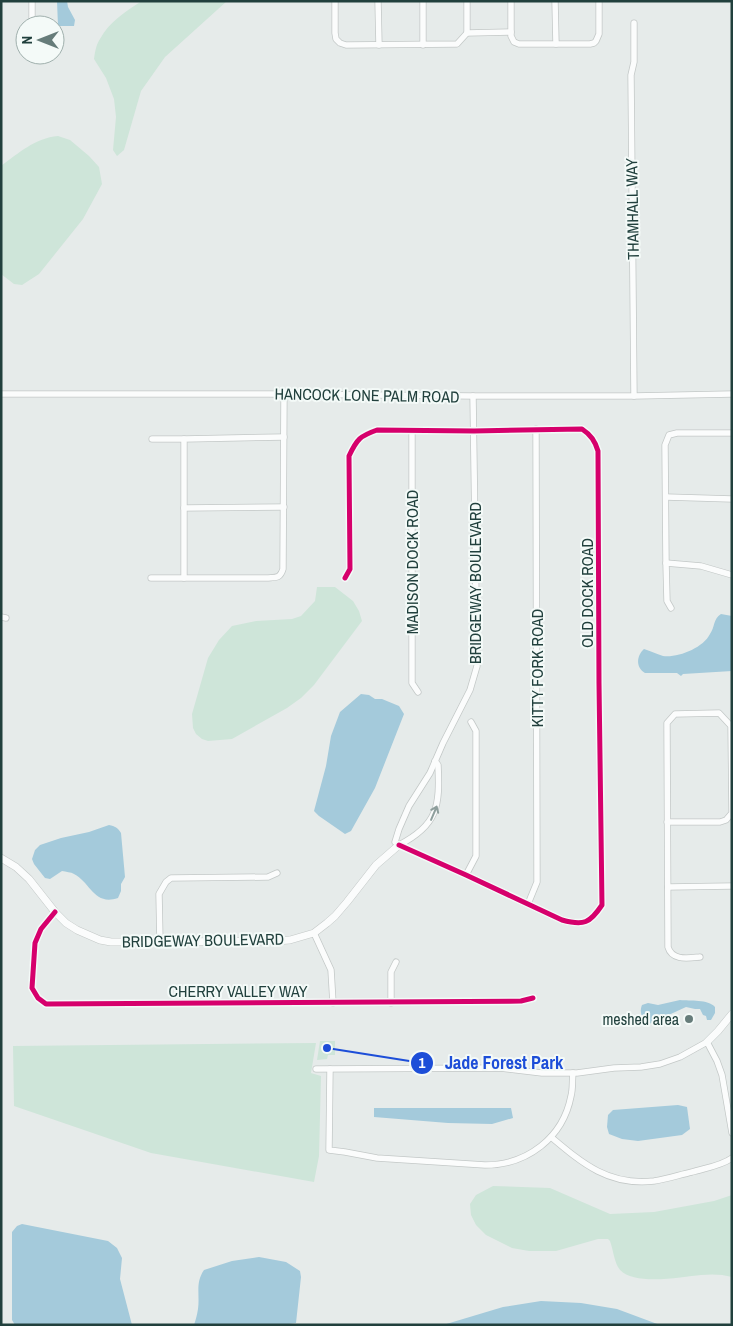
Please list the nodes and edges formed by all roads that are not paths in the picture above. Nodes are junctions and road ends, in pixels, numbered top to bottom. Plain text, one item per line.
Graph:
1 (32, 1) edge
2 (335, 1) edge
3 (378, 1) edge
4 (423, 1) edge
5 (467, 1) edge
6 (511, 1) edge
7 (555, 1) edge
8 (599, 1) edge
9 (32, 15) edge
10 (634, 23) dead end
11 (511, 32) junction
12 (467, 33) junction
13 (556, 44) junction
14 (379, 45) junction
15 (423, 45) junction
16 (1, 394) edge
17 (284, 394) junction
18 (732, 394) edge
19 (473, 396) junction
20 (634, 396) junction
21 (536, 429) junction
22 (412, 431) junction
23 (474, 432) junction
24 (732, 433) edge
25 (284, 437) junction
26 (152, 439) dead end
27 (184, 439) junction
28 (666, 497) junction
29 (732, 499) edge
30 (284, 507) junction
31 (184, 508) junction
32 (666, 563) junction
33 (732, 574) edge
34 (151, 578) dead end
35 (184, 578) junction
36 (345, 578) dead end
37 (671, 608) dead end
38 (418, 692) dead end
39 (471, 722) dead end
40 (435, 761) junction
41 (732, 770) edge
42 (668, 822) junction
43 (399, 845) junction
44 (1, 858) edge
45 (277, 872) dead end
46 (466, 875) junction
47 (732, 886) edge
48 (668, 887) junction
49 (528, 904) junction
50 (55, 912) junction
51 (314, 933) junction
52 (160, 942) junction
53 (700, 957) dead end
54 (396, 962) dead end
55 (532, 998) dead end
56 (333, 1003) junction
57 (391, 1003) junction
58 (732, 1014) edge
59 (707, 1042) junction
60 (316, 1069) dead end
61 (330, 1069) junction
62 (573, 1073) junction
63 (732, 1134) edge
64 (551, 1138) junction
65 (732, 1158) edge

1 - 9 street
2 - 14 street
3 - 14 street
4 - 15 street
5 - 12 street
6 - 11 street
7 - 13 street
8 - 13 street
10 - 20 street, THAMHALL WAY
11 - 12 street
11 - 13 street
12 - 15 street
14 - 15 street
16 - 17 street, HANCOCK LONE PALM ROAD
17 - 19 street, HANCOCK LONE PALM ROAD
17 - 25 street
18 - 20 street, HANCOCK LONE PALM ROAD
19 - 20 street, HANCOCK LONE PALM ROAD
19 - 23 street, BRIDGEWAY BOULEVARD
21 - 23 street, OLD DOCK ROAD
21 - 49 street, KITTY FORK ROAD
21 - 49 street, OLD DOCK ROAD
22 - 23 street, OLD DOCK ROAD
22 - 36 street, OLD DOCK ROAD
22 - 38 street, MADISON DOCK ROAD
23 - 40 street, BRIDGEWAY BOULEVARD
24 - 28 street
25 - 27 street
25 - 30 street
26 - 27 street
27 - 31 street
28 - 29 street
28 - 32 street
30 - 31 street
30 - 35 street
31 - 35 street
32 - 33 street
32 - 37 street
34 - 35 street
39 - 46 street
40 - 43 street, BRIDGEWAY BOULEVARD
43 -> 40 street, BRIDGEWAY BOULEVARD
41 - 42 street
41 - 42 street
42 - 48 street
43 - 46 street, OLD DOCK ROAD
43 - 51 street, BRIDGEWAY BOULEVARD
44 - 50 street, BRIDGEWAY BOULEVARD
45 - 52 street
46 - 49 street, OLD DOCK ROAD
47 - 48 street
48 - 53 street
50 - 52 street, BRIDGEWAY BOULEVARD
50 - 56 street, CHERRY VALLEY WAY
51 - 52 street, BRIDGEWAY BOULEVARD
51 - 56 street
54 - 57 street
55 - 57 street, CHERRY VALLEY WAY
56 - 57 street, CHERRY VALLEY WAY
58 - 59 street
59 - 62 street
59 - 63 street
60 - 61 street
61 - 62 street
61 - 64 street
62 - 64 street
64 - 65 street

